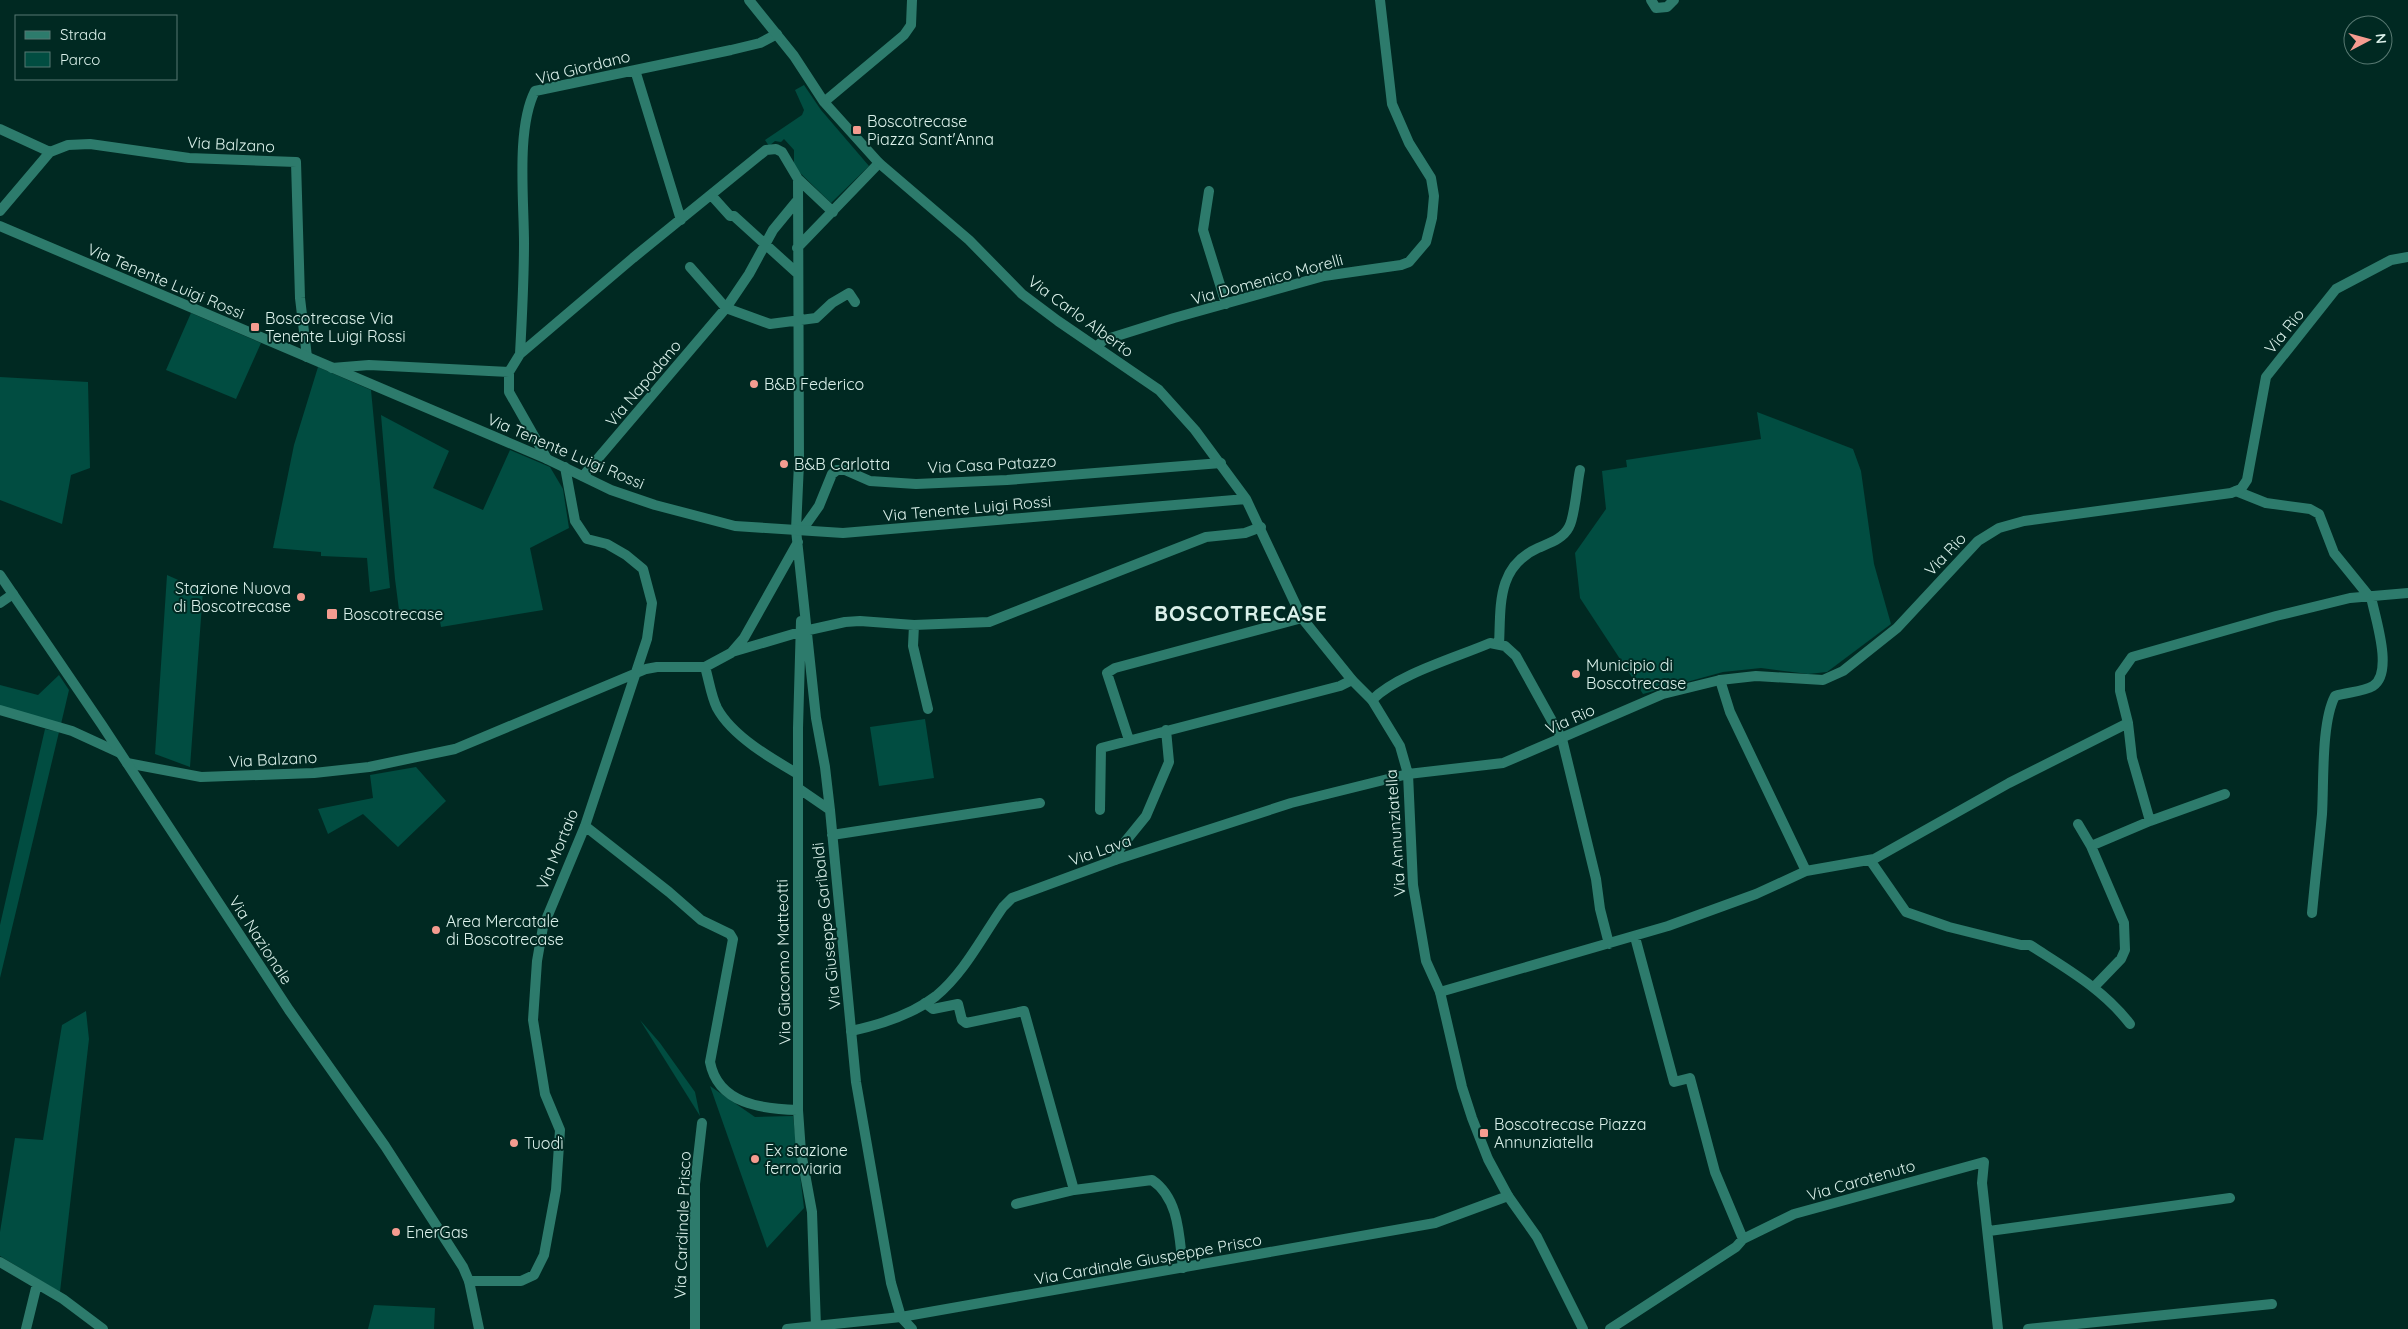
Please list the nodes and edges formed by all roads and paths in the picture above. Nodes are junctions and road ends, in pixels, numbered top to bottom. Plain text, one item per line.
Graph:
1 (749, 0) edge
2 (912, 0) edge
3 (1380, 0) edge
4 (1651, 0) edge
5 (1674, 0) edge
6 (777, 34) junction
7 (635, 70) junction
8 (824, 102) junction
9 (0, 129) edge
10 (50, 152) junction
11 (879, 163) junction
12 (798, 179) junction
13 (1209, 191) dead end
14 (712, 196) junction
15 (796, 202) junction
16 (0, 211) edge
17 (833, 212) junction
18 (681, 220) junction
19 (0, 226) edge
20 (765, 244) junction
21 (797, 248) junction
22 (2408, 257) edge
23 (690, 267) dead end
24 (797, 272) junction
25 (855, 302) dead end
26 (1226, 304) junction
27 (726, 308) junction
28 (798, 321) junction
29 (1097, 346) junction
30 (520, 354) junction
31 (307, 357) junction
32 (332, 368) junction
33 (509, 372) junction
34 (547, 459) junction
35 (1221, 463) junction
36 (565, 467) junction
37 (1580, 470) dead end
38 (583, 476) junction
39 (2236, 491) junction
40 (1246, 499) junction
41 (1260, 527) junction
42 (799, 530) junction
43 (798, 542) junction
44 (0, 575) edge
45 (2408, 593) edge
46 (14, 594) junction
47 (2370, 596) junction
48 (0, 603) edge
49 (1302, 618) junction
50 (914, 625) junction
51 (803, 632) junction
52 (1499, 645) junction
53 (731, 653) junction
54 (705, 667) junction
55 (634, 674) junction
56 (1352, 680) junction
57 (1720, 680) junction
58 (1372, 700) junction
59 (928, 709) dead end
60 (0, 710) edge
61 (2128, 723) junction
62 (1166, 730) junction
63 (1562, 739) junction
64 (1129, 740) junction
65 (120, 753) junction
66 (126, 762) junction
67 (798, 774) junction
68 (1408, 774) junction
69 (798, 788) junction
70 (2224, 794) dead end
71 (1040, 803) dead end
72 (830, 810) junction
73 (1100, 810) dead end
74 (2150, 821) junction
75 (2078, 824) dead end
76 (585, 826) junction
77 (832, 835) junction
78 (2091, 846) junction
79 (1114, 860) junction
80 (1870, 860) junction
81 (1806, 870) junction
82 (2312, 913) dead end
83 (1635, 937) junction
84 (1609, 944) junction
85 (2094, 987) junction
86 (1440, 992) junction
87 (925, 1003) junction
88 (2130, 1024) dead end
89 (851, 1031) junction
90 (798, 1110) junction
91 (702, 1123) dead end
92 (1074, 1190) junction
93 (1508, 1196) junction
94 (2230, 1198) dead end
95 (1016, 1204) dead end
96 (1989, 1231) junction
97 (1743, 1239) junction
98 (0, 1262) edge
99 (1184, 1268) junction
100 (469, 1281) junction
101 (37, 1284) junction
102 (2272, 1304) dead end
103 (902, 1317) junction
104 (816, 1327) junction
105 (26, 1329) edge
106 (103, 1329) edge
107 (479, 1329) edge
108 (696, 1329) edge
109 (787, 1329) edge
110 (912, 1329) edge
111 (1583, 1329) edge
112 (1610, 1329) edge
113 (1998, 1329) edge
114 (2028, 1329) edge

1 - 6 street, Via Carlo Alberto
2 - 8 street
3 - 26 street, Via Domenico Morelli
4 - 5 street
6 - 7 street, Via Giordano
6 - 8 street, Via Carlo Alberto
7 - 18 street
7 - 30 street, Via Giordano
8 - 11 street, Via Carlo Alberto
9 - 10 street
10 - 16 street
10 - 31 street, Via Balzano
11 - 17 street
11 - 29 street, Via Carlo Alberto
12 - 14 street
12 - 15 street
12 - 17 street
13 - 26 street
14 - 18 street
14 - 20 street
15 - 20 street, Via Napodano
15 - 21 street
17 - 21 street
18 - 30 street
19 - 31 street, Via Tenente Luigi Rossi
20 - 24 street
20 - 27 street, Via Napodano
21 - 24 street
22 - 39 street, Via Rio
23 - 27 street
24 - 28 street
25 - 28 street
26 - 29 street, Via Domenico Morelli
27 - 28 street
27 - 38 street, Via Napodano
28 - 42 street
29 - 35 street, Via Carlo Alberto
30 - 33 street
31 - 32 street, Via Tenente Luigi Rossi
32 - 33 street
32 - 34 street, Via Tenente Luigi Rossi
33 - 34 street
34 - 36 street, Via Tenente Luigi Rossi
35 - 40 street, Via Carlo Alberto
35 - 42 street, Via Casa Patazzo
36 - 38 street, Via Tenente Luigi Rossi
36 - 55 street, Via Mortaio
37 - 52 street
38 - 42 street, Via Tenente Luigi Rossi
39 - 47 street
39 - 57 street, Via Rio
40 - 41 street, Via Annunziatella
40 - 42 street, Via Tenente Luigi Rossi
41 - 49 street, Via Annunziatella
41 - 50 street
42 - 43 street
43 - 51 street, Via Giacomo Matteotti
43 - 53 street
44 - 46 street, Via Nazionale
45 - 47 street
46 - 48 street
46 - 65 street, Via Nazionale
47 - 61 street
47 - 82 street
49 - 56 street, Via Annunziatella
49 - 64 street
50 - 51 street
50 - 59 street
51 - 53 street
51 - 67 street, Via Giacomo Matteotti
51 - 72 street, Via Giuseppe Garibaldi
52 - 58 street
52 - 63 street
53 - 54 street
54 - 55 street, Via Balzano
54 - 67 street
55 - 66 street, Via Balzano
55 - 76 street, Via Mortaio
56 - 58 street, Via Annunziatella
56 - 62 street
57 - 63 street, Via Rio
57 - 81 street
58 - 68 street, Via Annunziatella
60 - 65 street
61 - 74 street
61 - 80 street
62 - 64 street
62 - 79 street
63 - 68 street, Via Rio
63 - 84 street
64 - 73 street
65 - 66 street, Via Nazionale
66 - 100 street, Via Nazionale
67 - 69 street, Via Giacomo Matteotti
68 - 79 street, Via Lava
68 - 86 street, Via Annunziatella
69 - 72 street
69 - 90 street, Via Giacomo Matteotti
70 - 74 street
71 - 77 street
72 - 77 street, Via Giuseppe Garibaldi
74 - 78 street
75 - 78 street
76 - 90 street
76 - 100 street, Via Mortaio
77 - 89 street, Via Giuseppe Garibaldi
78 - 85 street
79 - 87 street, Via Lava
80 - 81 street
80 - 85 street
81 - 83 street
83 - 84 street
83 - 97 street
84 - 86 street
85 - 88 street
86 - 93 street, Via Annunziatella
87 - 89 street, Via Lava
87 - 92 street
89 - 103 street, Via Giuseppe Garibaldi
90 - 104 street, Via Giacomo Matteotti
91 - 108 street, Via Cardinale Prisco
92 - 95 street
92 - 99 street
93 - 99 street, Via Cardinale Giuspeppe Prisco
93 - 111 street, Via Annunziatella
94 - 96 street
96 - 97 street, Via Carotenuto
96 - 113 street, Via Carotenuto
97 - 112 street, Via Carotenuto
98 - 101 street
99 - 103 street, Via Cardinale Giuspeppe Prisco
100 - 107 street, Via Nazionale
101 - 105 street
101 - 106 street
102 - 114 street
103 - 104 street, Via Cardinale Giuspeppe Prisco
103 - 110 street
104 - 109 street, Via Cardinale Giuspeppe Prisco

